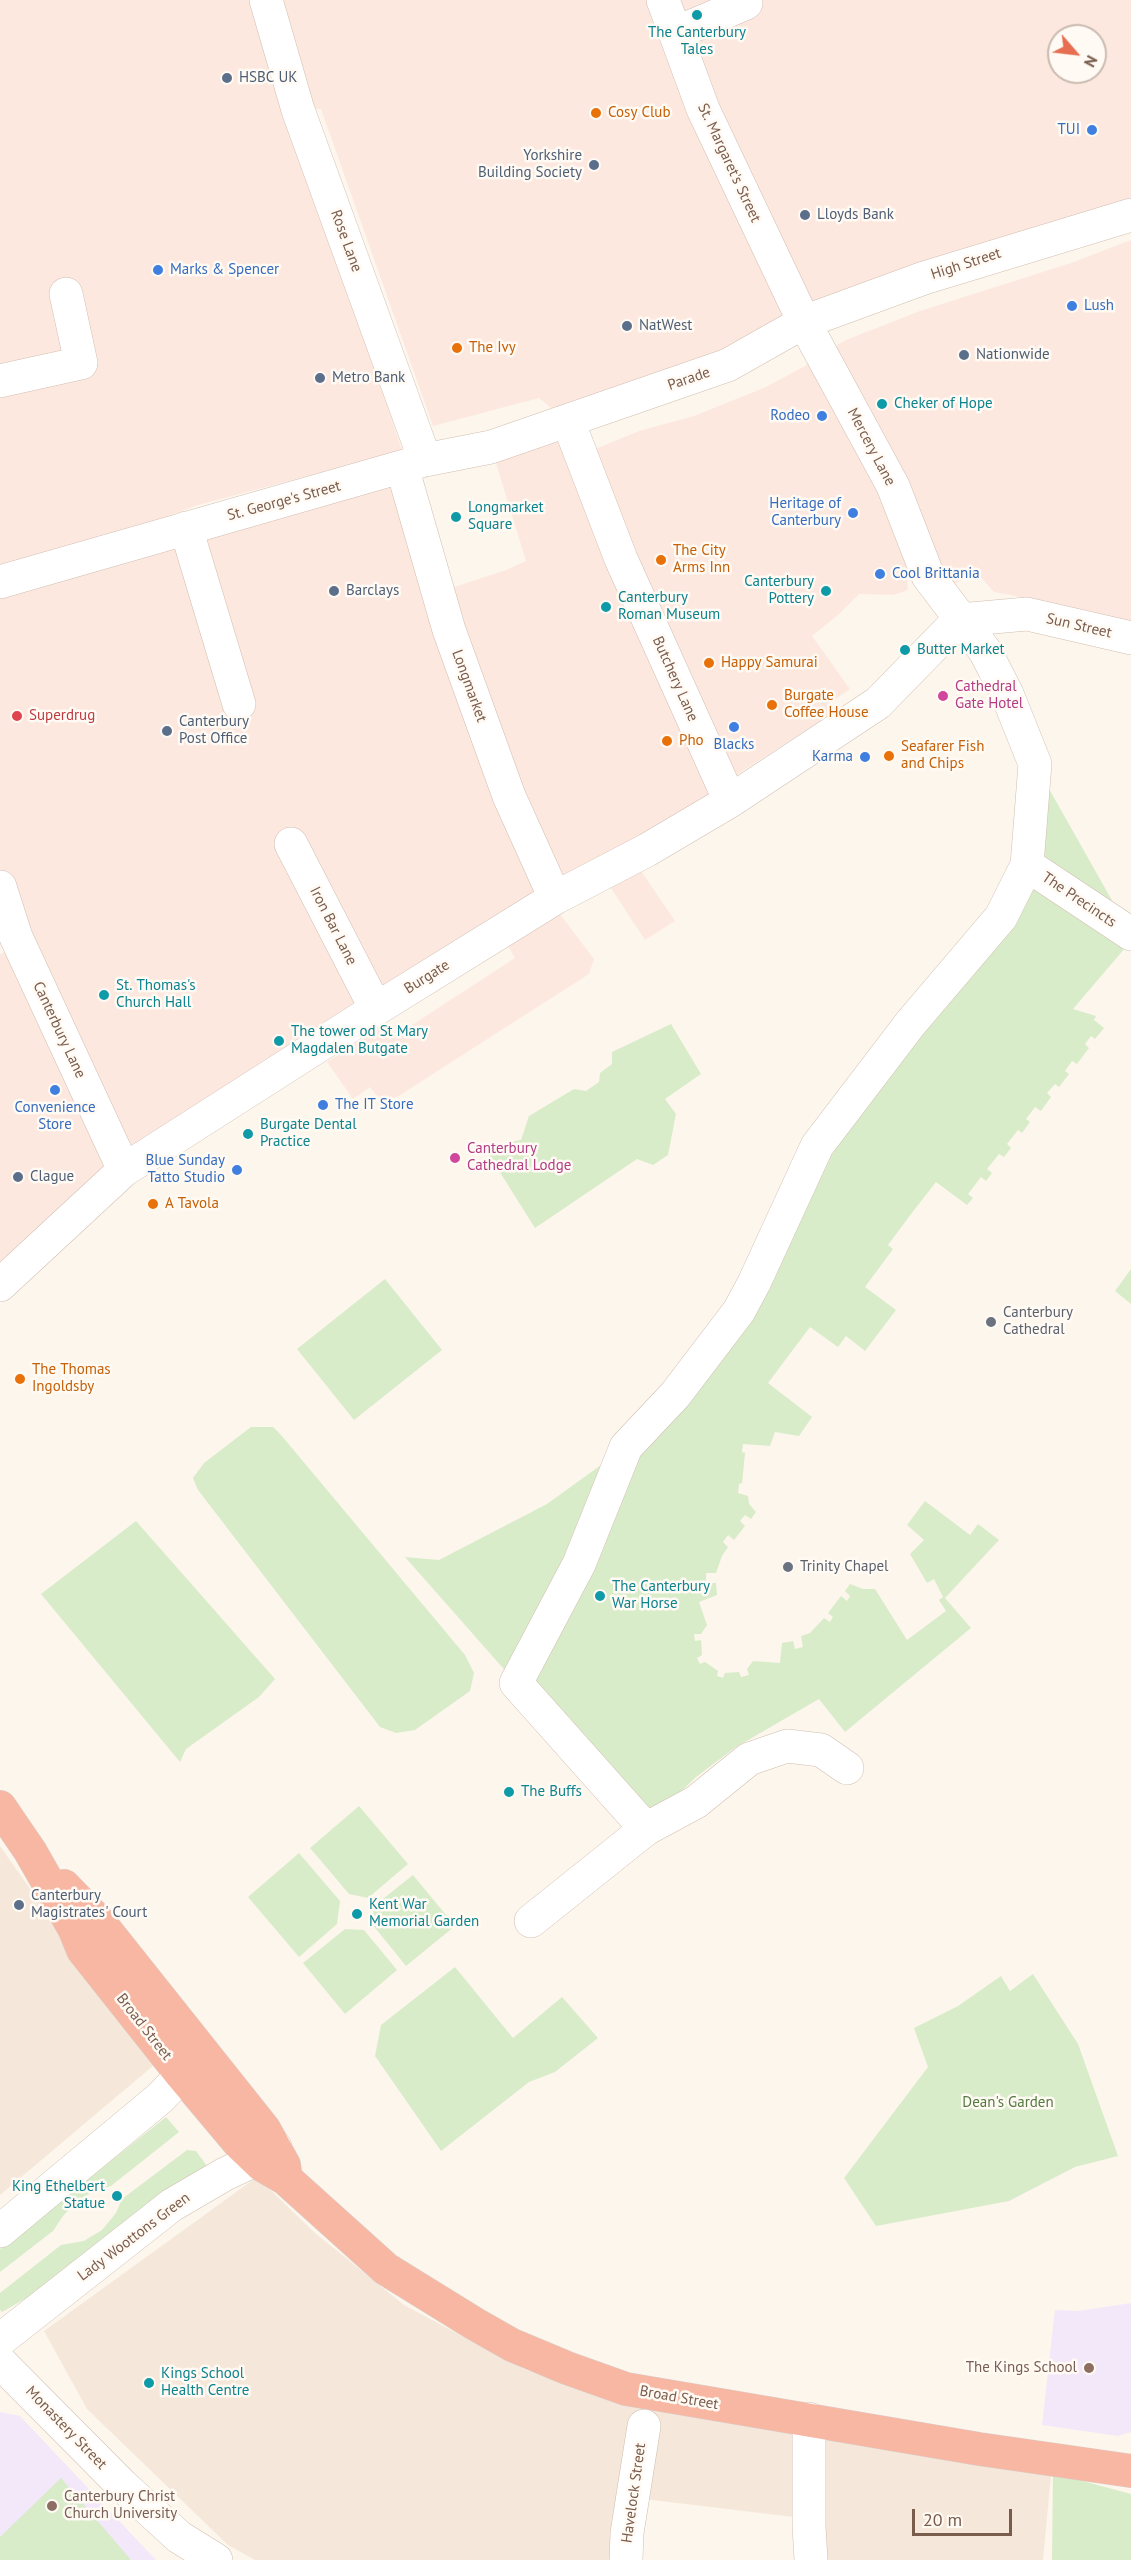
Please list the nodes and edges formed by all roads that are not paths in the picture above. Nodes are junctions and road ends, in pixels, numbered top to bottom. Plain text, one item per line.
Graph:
1 (663, 0) edge
2 (746, 3) dead end
3 (270, 10) edge
4 (676, 33) junction
5 (1131, 215) edge
6 (66, 294) dead end
7 (804, 322) junction
8 (0, 381) edge
9 (568, 422) junction
10 (414, 464) junction
11 (186, 528) junction
12 (0, 582) edge
13 (959, 620) junction
14 (1131, 638) edge
15 (239, 704) dead end
16 (730, 801) junction
17 (291, 844) dead end
18 (1027, 865) junction
19 (0, 887) edge
20 (555, 898) junction
21 (1131, 934) edge
22 (376, 1009) junction
23 (124, 1170) junction
24 (0, 1285) edge
25 (847, 1768) dead end
26 (0, 1807) edge
27 (646, 1829) junction
28 (30, 1851) junction
29 (531, 1921) dead end
30 (182, 2075) junction
31 (265, 2153) junction
32 (0, 2231) edge
33 (0, 2340) edge
34 (0, 2362) edge
35 (808, 2419) junction
36 (644, 2426) dead end
37 (1131, 2471) edge
38 (216, 2560) edge
39 (626, 2560) edge
40 (811, 2560) edge

1 - 4 street, St. Margaret's Street
2 - 4 street
3 - 10 street, Rose Lane
4 - 7 street, St. Margaret's Street
5 - 7 street, High Street
6 - 8 street
7 - 9 street, Parade
7 - 13 street, Mercery Lane
9 - 10 street, St. George's Street
9 - 16 street, Butchery Lane
10 - 11 street, St. George's Street
10 - 20 street, Longmarket
11 - 12 street, St. George's Street
11 - 15 street
13 - 14 street, Sun Street
13 - 16 street, Burgate
13 - 18 street
16 - 20 street, Burgate
17 - 22 street, Iron Bar Lane
18 - 21 street, The Precincts
18 - 27 street
19 - 23 street, Canterbury Lane
20 - 22 street, Burgate
22 - 23 street, Burgate
23 - 24 street, Burgate
25 - 27 street
26 - 28 highway, Broad Street
27 - 29 street
28 - 30 highway, Broad Street
28 - 31 highway, Broad Street
30 - 31 highway, Broad Street
30 - 32 street
31 - 33 street, Lady Woottons Green
31 - 35 highway, Broad Street
34 - 38 street, Monastery Street
35 - 37 highway, Broad Street
35 - 40 street
36 - 39 street, Havelock Street

